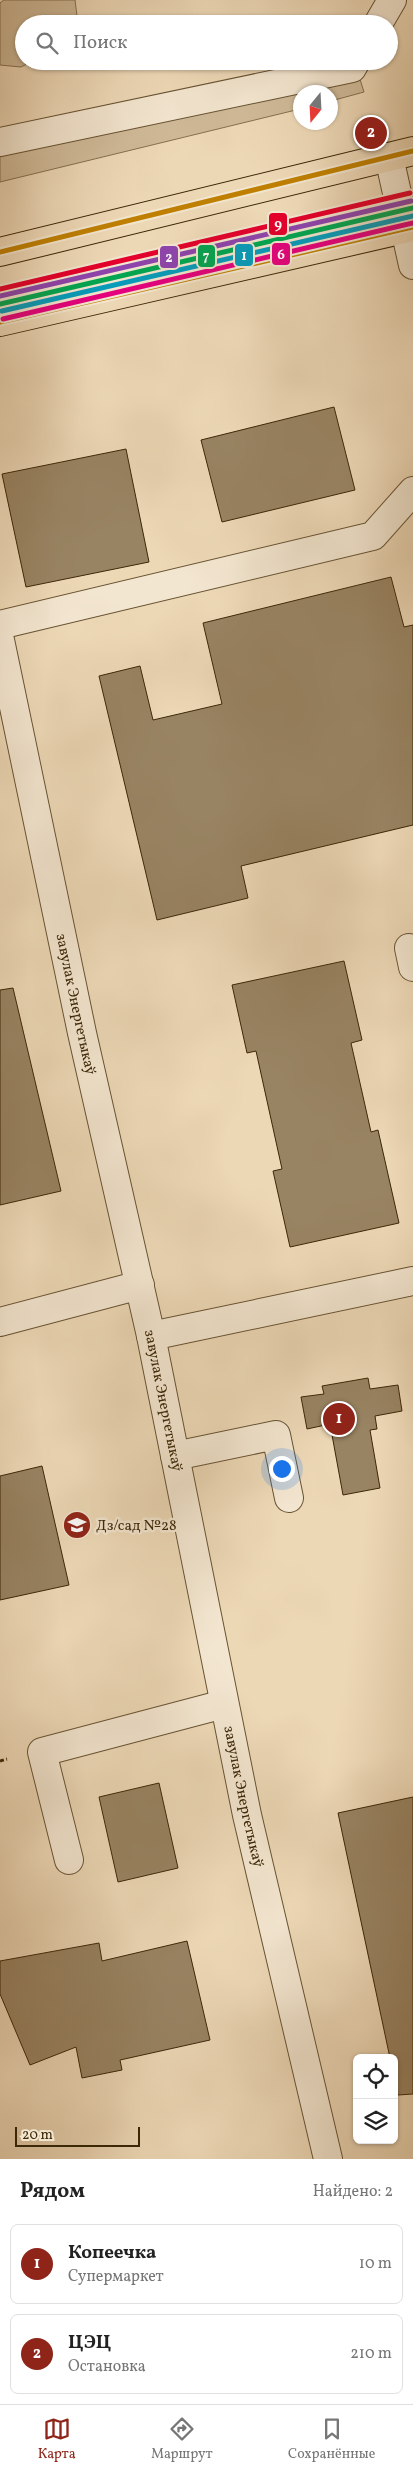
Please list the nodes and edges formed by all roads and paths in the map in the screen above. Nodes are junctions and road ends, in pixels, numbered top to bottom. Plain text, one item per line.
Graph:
1 (392, 0) edge
2 (383, 15) edge
3 (342, 70) edge
4 (0, 142) edge
5 (401, 154) edge
6 (409, 228) edge
7 (0, 252) edge
8 (413, 265) edge
9 (0, 322) edge
10 (413, 491) edge
11 (0, 625) edge
12 (0, 640) edge
13 (413, 1281) edge
14 (140, 1285) junction
15 (0, 1322) edge
16 (151, 1336) junction
17 (175, 1456) junction
18 (289, 1498) dead end
19 (224, 1704) junction
20 (69, 1860) dead end
21 (328, 2159) edge

1 - 2 street
3 - 4 street
5 - 6 street
5 - 7 main road
6 - 8 street
6 - 9 main road
10 - 11 street
12 - 14 street, завулак Энергетыкаў
13 - 16 street
14 - 15 street
14 - 16 street, завулак Энергетыкаў
16 - 17 street, завулак Энергетыкаў
17 - 18 street
17 - 19 street, завулак Энергетыкаў
19 - 20 street
19 - 21 street, завулак Энергетыкаў

